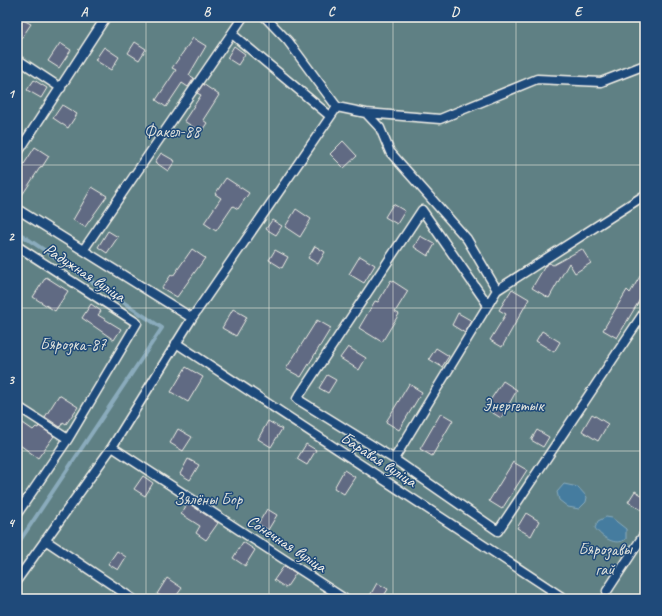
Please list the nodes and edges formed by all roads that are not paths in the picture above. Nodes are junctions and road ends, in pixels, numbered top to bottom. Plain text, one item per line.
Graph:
1 (106, 17) edge
2 (243, 17) edge
3 (265, 17) edge
4 (232, 34) junction
5 (17, 59) edge
6 (645, 65) edge
7 (61, 88) junction
8 (337, 107) junction
9 (366, 113) junction
10 (330, 116) junction
11 (17, 154) edge
12 (645, 195) edge
13 (17, 209) edge
14 (17, 246) edge
15 (84, 249) junction
16 (497, 290) junction
17 (488, 305) junction
18 (645, 311) edge
19 (192, 318) junction
20 (176, 343) junction
21 (17, 406) edge
22 (68, 439) junction
23 (112, 447) junction
24 (394, 459) junction
25 (17, 514) edge
26 (645, 533) edge
27 (45, 540) junction
28 (17, 580) edge
29 (607, 591) dead end
30 (133, 599) edge
31 (345, 599) edge
32 (565, 599) edge

1 - 7 lane
2 - 4 lane
3 - 8 lane
4 - 10 lane
4 - 15 lane
5 - 7 lane
6 - 9 lane
7 - 11 lane
8 - 9 lane
8 - 10 lane
9 - 16 lane
10 - 19 lane
12 - 16 lane
13 - 15 lane
14 - 22 lane, Радужная вуліца
15 - 19 lane
16 - 17 lane
17 - 24 lane
17 - 24 lane
18 - 24 lane
19 - 20 lane
20 - 23 lane
20 - 32 lane, Баравая вуліца
21 - 22 lane
22 - 25 lane
23 - 27 lane
23 - 31 lane, Сонечная вуліца
26 - 29 lane
27 - 28 lane
27 - 30 lane

